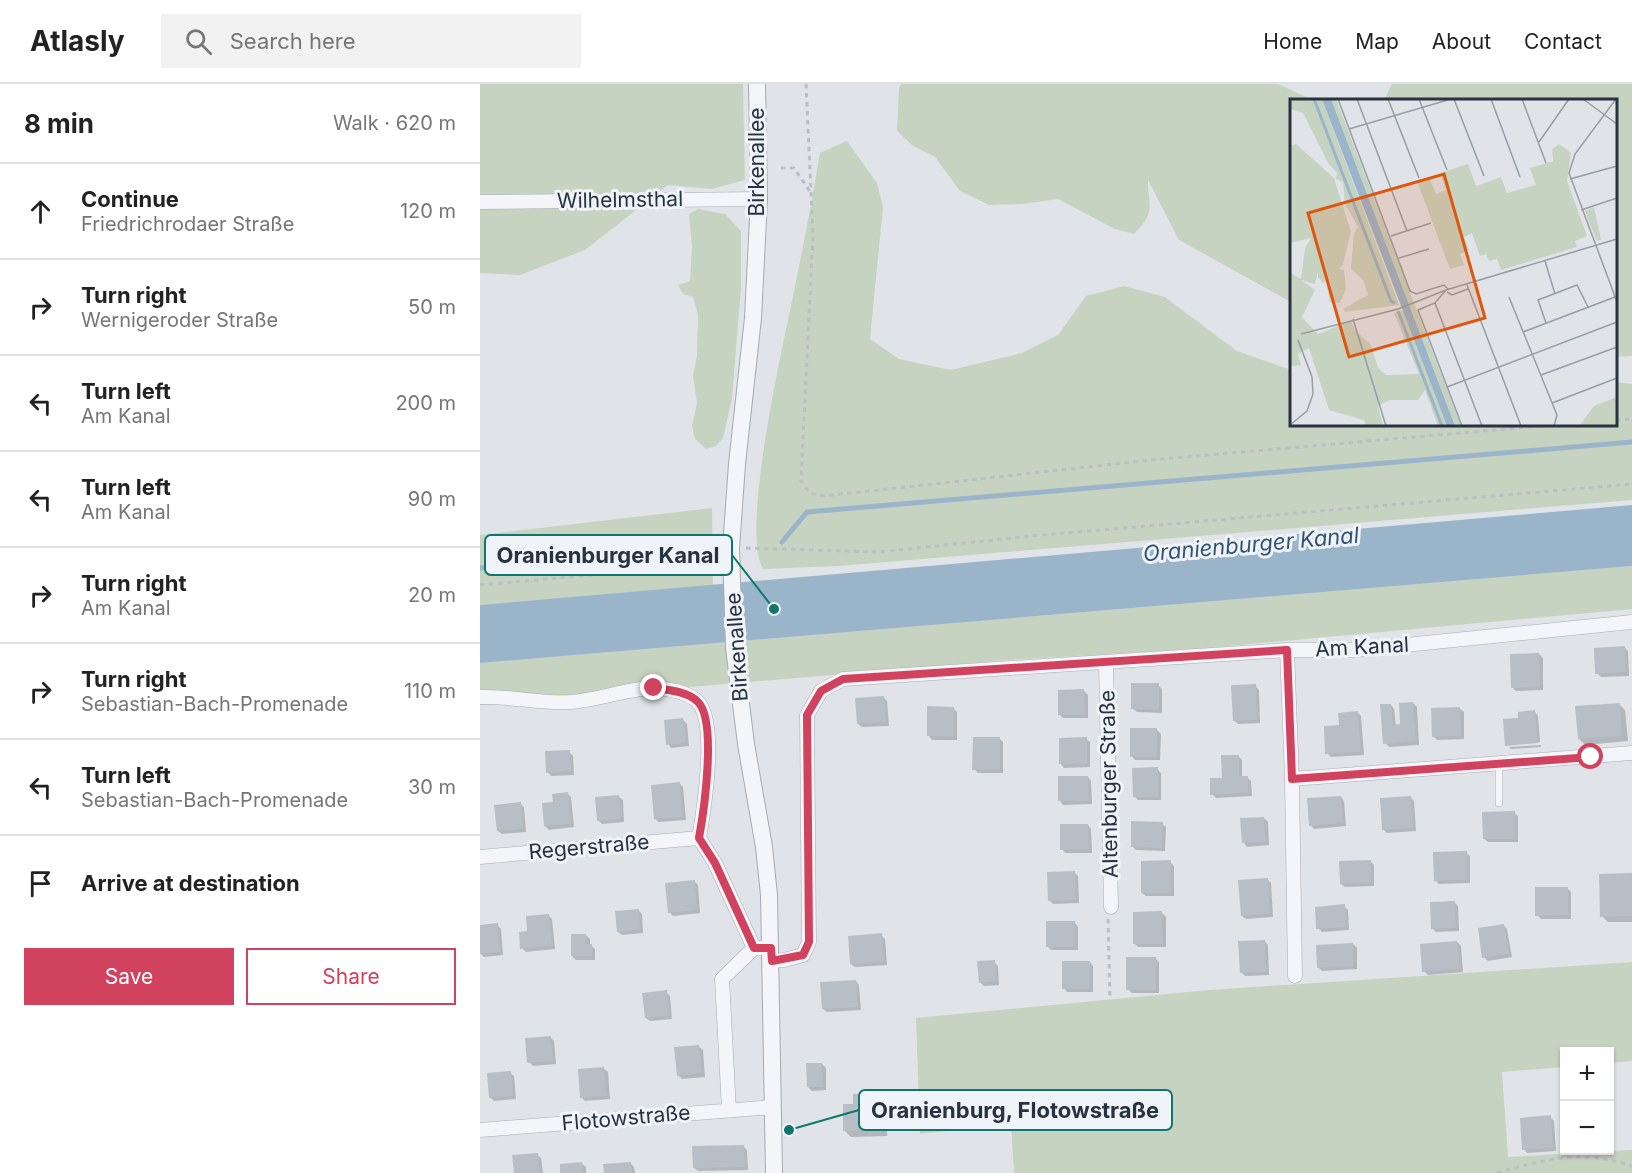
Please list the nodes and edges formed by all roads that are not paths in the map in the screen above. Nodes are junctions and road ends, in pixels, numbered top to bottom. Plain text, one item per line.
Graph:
1 (757, 84) edge
2 (759, 199) junction
3 (480, 202) edge
4 (1632, 622) edge
5 (1287, 650) junction
6 (1106, 662) junction
7 (480, 697) edge
8 (1632, 753) edge
9 (1499, 764) junction
10 (1292, 779) junction
11 (1499, 803) dead end
12 (699, 838) junction
13 (480, 857) edge
14 (1111, 907) road end
15 (766, 952) junction
16 (1295, 976) dead end
17 (773, 1107) junction
18 (729, 1110) junction
19 (480, 1130) edge
20 (774, 1173) edge

1 - 2 street, Birkenallee
2 - 3 street, Wilhelmsthal
2 - 15 street, Birkenallee
4 - 5 street, Am Kanal
5 - 6 street, Am Kanal
5 - 10 street
6 - 14 street, Altenburger Straße
6 - 15 street, Am Kanal
7 - 12 street
8 - 9 street
9 - 10 street
9 - 11 lane
10 - 16 street
12 - 13 street, Regerstraße
12 - 15 street
15 - 17 street, Birkenallee
15 - 18 street
17 - 18 street, Flotowstraße
17 - 20 street, Birkenallee
18 - 19 street, Flotowstraße

